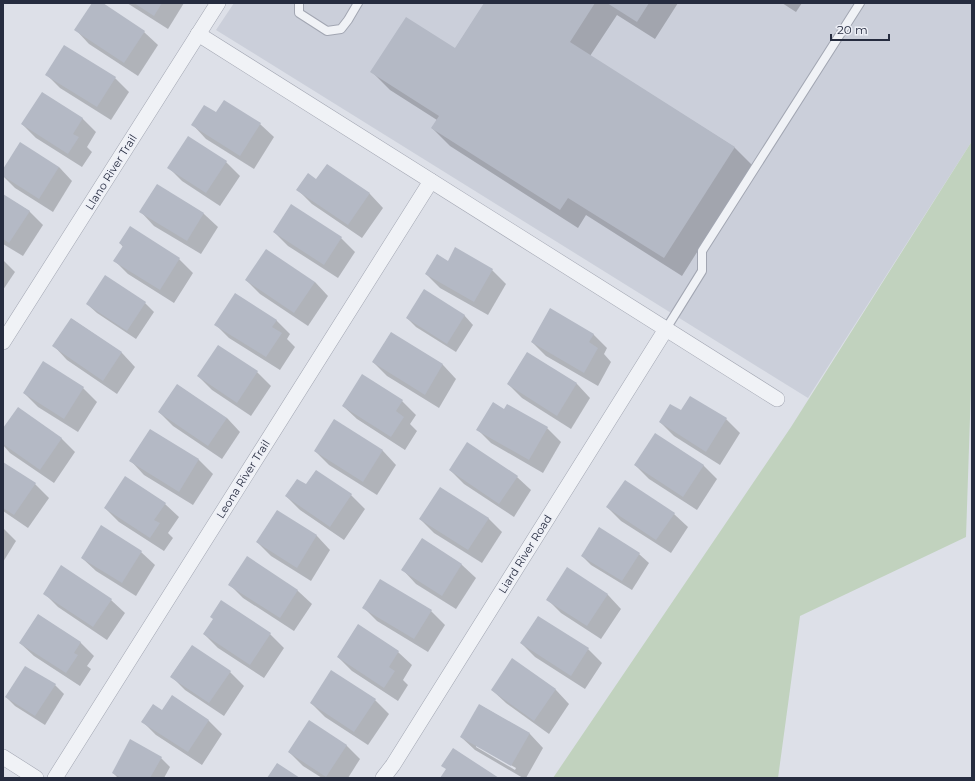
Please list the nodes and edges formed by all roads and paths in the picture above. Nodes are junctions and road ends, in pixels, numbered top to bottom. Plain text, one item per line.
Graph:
1 (218, 3) edge
2 (299, 3) edge
3 (358, 3) edge
4 (860, 3) edge
5 (198, 34) junction
6 (431, 181) junction
7 (666, 329) junction
8 (3, 342) edge
9 (777, 399) dead end
10 (3, 757) edge
11 (36, 778) edge
12 (55, 778) edge
13 (383, 778) edge

1 - 5 street, Llano River Trail
2 - 3 lane
4 - 7 lane
5 - 6 street
5 - 8 street, Llano River Trail
6 - 7 street
6 - 12 street, Leona River Trail
7 - 9 street
7 - 13 street, Liard River Road
10 - 11 street

